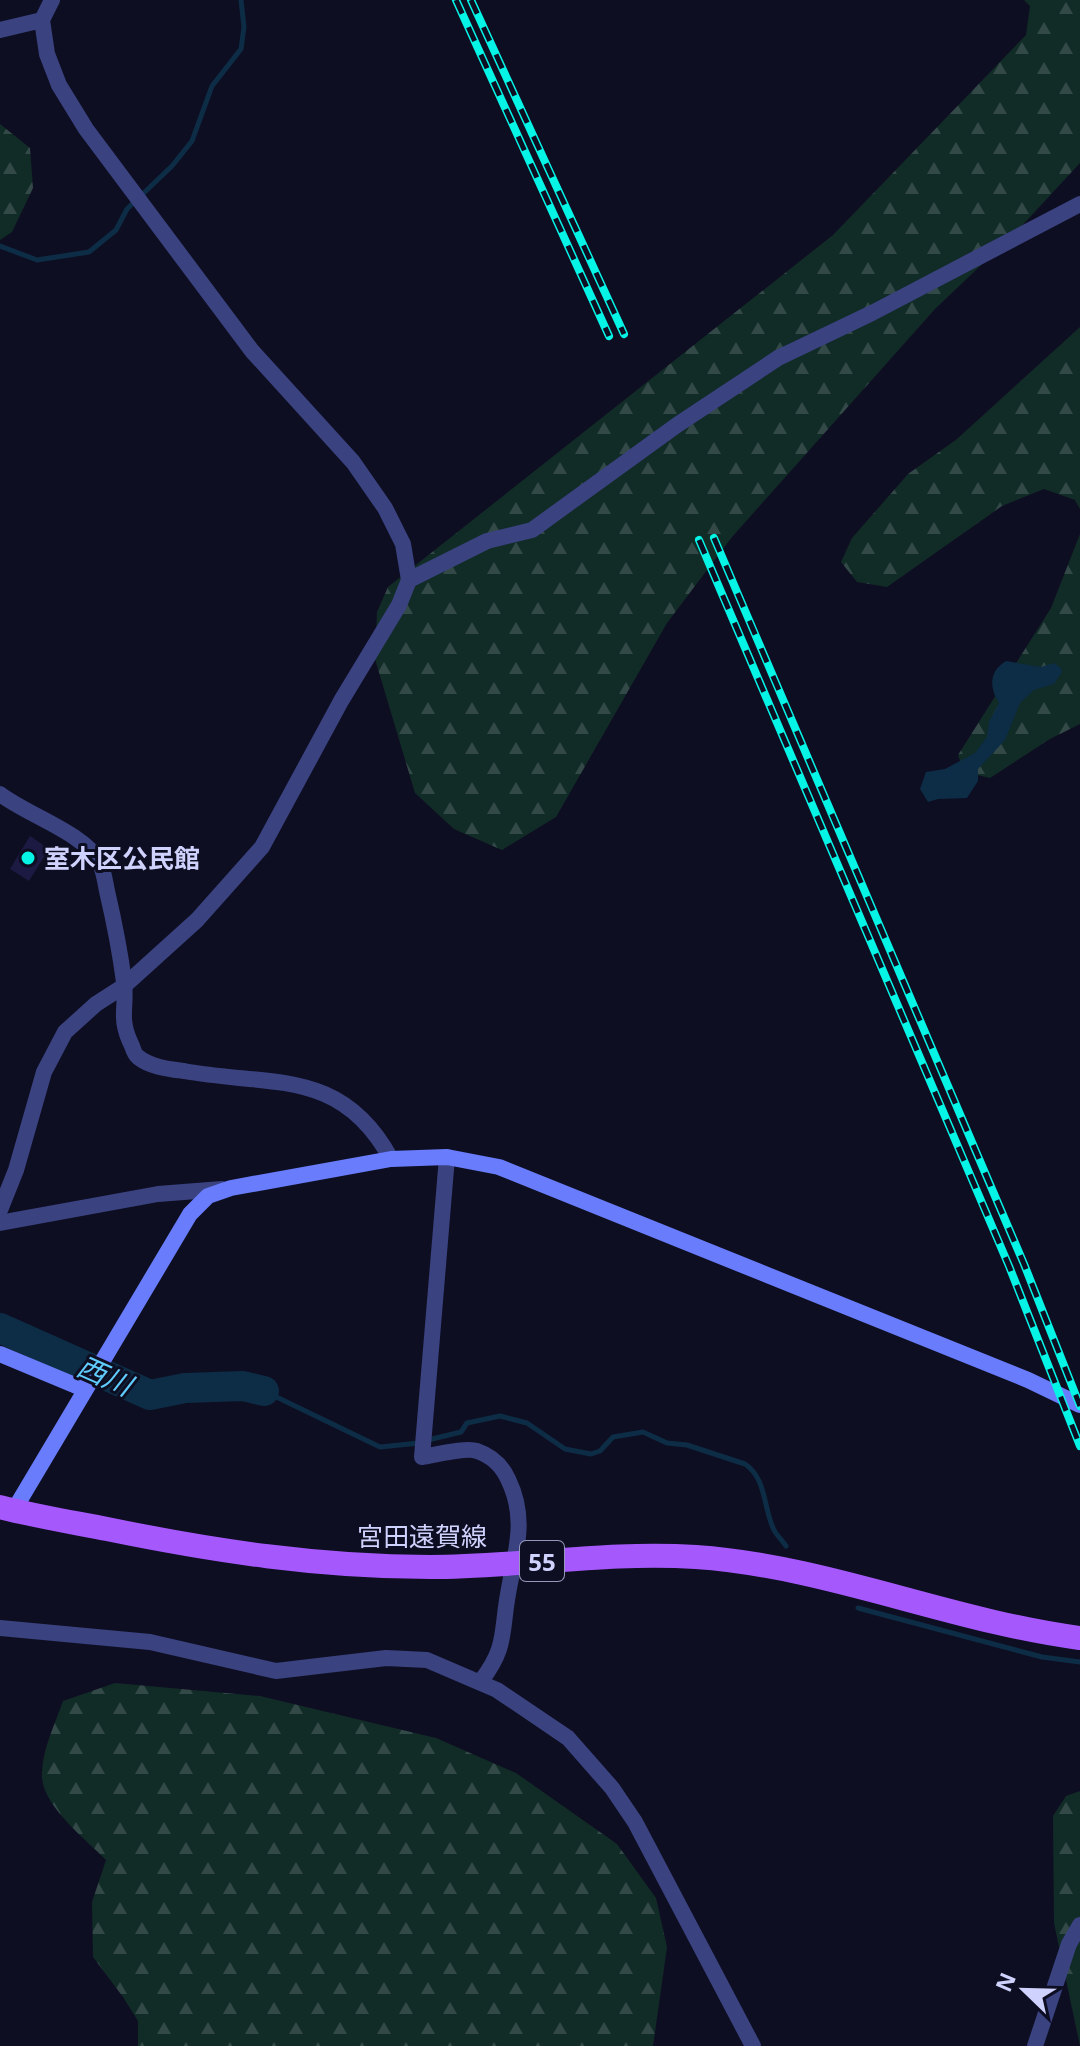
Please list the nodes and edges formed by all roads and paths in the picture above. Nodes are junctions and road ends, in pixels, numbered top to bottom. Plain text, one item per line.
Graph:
1 (52, 0) edge
2 (42, 20) junction
3 (0, 30) edge
4 (1080, 204) edge
5 (409, 580) junction
6 (0, 794) edge
7 (124, 986) junction
8 (447, 1157) junction
9 (391, 1159) junction
10 (231, 1188) junction
11 (0, 1210) edge
12 (0, 1223) edge
13 (0, 1354) edge
14 (84, 1389) junction
15 (1080, 1405) edge
16 (7, 1509) edge
17 (515, 1563) junction
18 (0, 1628) edge
19 (1080, 1638) edge
20 (481, 1681) junction
21 (1080, 1925) edge
22 (753, 2046) edge
23 (1035, 2046) edge

1 - 2 street
2 - 3 street
2 - 5 street
4 - 5 street
5 - 7 street
6 - 7 street
7 - 9 street
7 - 11 street
8 - 9 street
8 - 15 street
8 - 17 street
9 - 10 street
10 - 12 street
10 - 14 street
13 - 14 street
14 - 16 street
16 - 17 main road, 宮田遠賀線 / 55
17 - 19 main road, 宮田遠賀線 / 55
17 - 20 street
18 - 20 street
20 - 22 street
21 - 23 street

